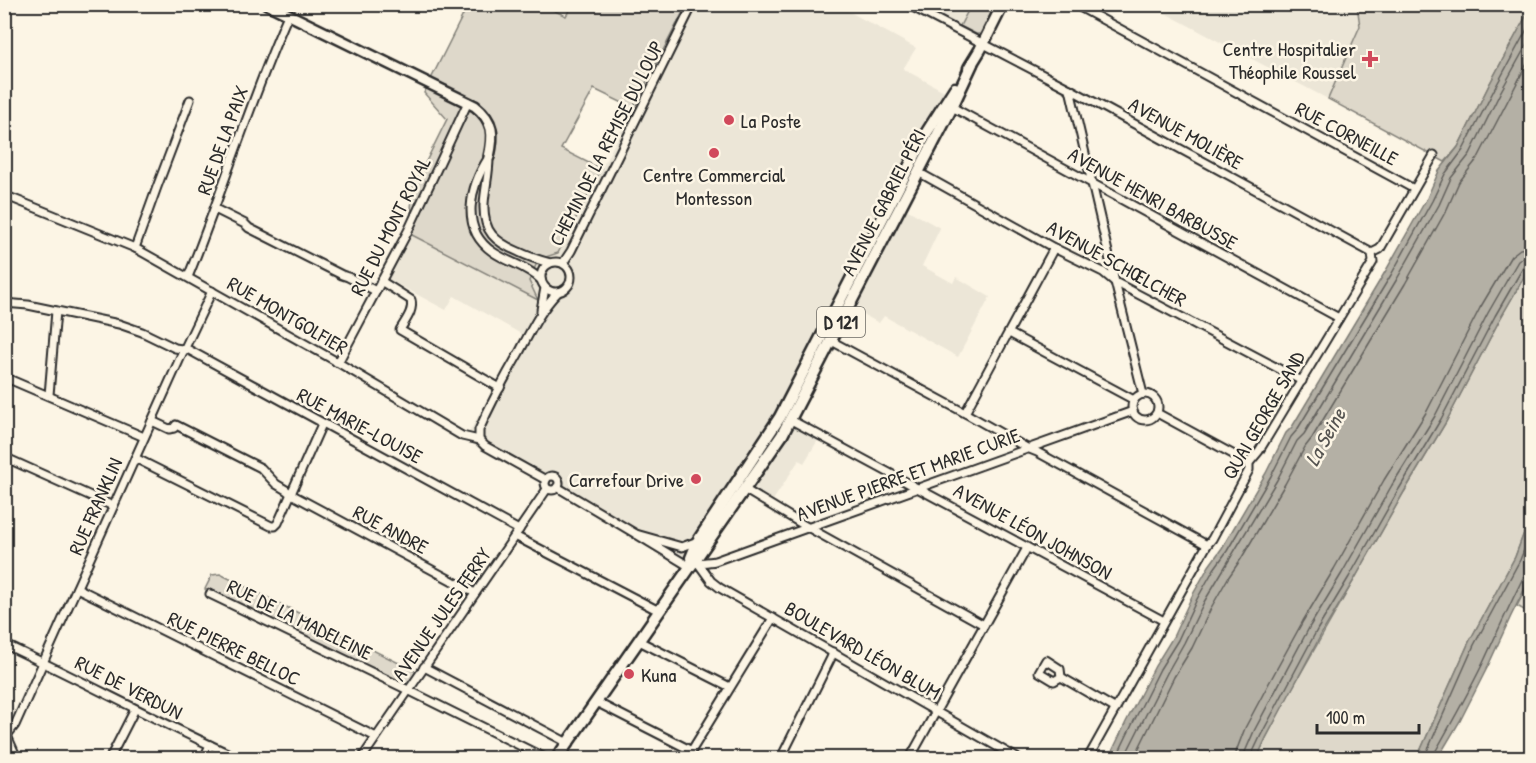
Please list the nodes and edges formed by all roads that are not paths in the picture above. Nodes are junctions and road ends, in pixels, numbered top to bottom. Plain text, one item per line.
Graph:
1 (267, 4) edge
2 (693, 4) edge
3 (907, 4) edge
4 (1003, 4) edge
5 (1074, 4) edge
6 (288, 15) junction
7 (983, 44) junction
8 (972, 64) junction
9 (1070, 89) junction
10 (190, 100) dead end
11 (468, 102) junction
12 (952, 107) junction
13 (1434, 155) dead end
14 (489, 157) junction
15 (918, 172) junction
16 (1093, 184) junction
17 (1414, 189) junction
18 (4, 195) edge
19 (215, 209) junction
20 (135, 248) junction
21 (1054, 248) junction
22 (1372, 253) junction
23 (550, 263) junction
24 (563, 263) junction
25 (188, 277) junction
26 (541, 280) junction
27 (381, 281) junction
28 (1115, 282) junction
29 (545, 288) junction
30 (212, 291) junction
31 (375, 291) junction
32 (558, 292) junction
33 (4, 303) edge
34 (56, 311) junction
35 (540, 313) junction
36 (1339, 318) junction
37 (1009, 333) junction
38 (832, 340) junction
39 (184, 349) junction
40 (336, 362) junction
41 (5, 377) edge
42 (1302, 381) junction
43 (500, 388) junction
44 (49, 394) junction
45 (1143, 394) junction
46 (1134, 400) junction
47 (1133, 411) junction
48 (965, 413) junction
49 (1157, 413) junction
50 (791, 420) junction
51 (152, 421) junction
52 (322, 424) junction
53 (144, 437) junction
54 (479, 440) junction
55 (1027, 448) junction
56 (4, 457) edge
57 (135, 458) junction
58 (1249, 463) junction
59 (546, 480) junction
60 (557, 488) junction
61 (917, 488) junction
62 (547, 489) junction
63 (744, 489) junction
64 (291, 494) junction
65 (113, 506) junction
66 (808, 528) junction
67 (517, 533) junction
68 (636, 534) junction
69 (698, 541) junction
70 (1207, 545) junction
71 (1027, 548) junction
72 (715, 561) junction
73 (693, 565) junction
74 (711, 581) junction
75 (77, 588) junction
76 (476, 593) junction
77 (210, 594) dead end
78 (659, 611) junction
79 (773, 618) junction
80 (1164, 621) junction
81 (984, 625) junction
82 (639, 641) junction
83 (4, 644) edge
84 (833, 652) junction
85 (44, 662) junction
86 (424, 668) junction
87 (1061, 677) dead end
88 (730, 687) junction
89 (408, 690) junction
90 (596, 702) junction
91 (1116, 708) junction
92 (135, 710) junction
93 (936, 711) junction
94 (6, 732) edge
95 (376, 737) junction
96 (568, 743) junction
97 (210, 746) junction
98 (692, 751) junction
99 (4, 754) edge
100 (19, 757) edge
101 (111, 759) edge
102 (204, 759) edge
103 (238, 759) edge
104 (362, 759) edge
105 (545, 759) edge
106 (557, 759) edge
107 (687, 759) edge
108 (781, 759) edge
109 (910, 759) edge
110 (1017, 759) edge
111 (1088, 759) edge

1 - 6 street
2 - 24 street, CHEMIN DE LA REMISE DU LOUP
3 - 7 street, AVENUE MOLIÈRE
4 - 7 main road, AVENUE GABRIEL PÉRI / D 121
5 - 17 street, RUE CORNEILLE
6 - 11 street
6 - 19 street, RUE DE LA PAIX
7 - 8 main road, AVENUE GABRIEL PÉRI / D 121
7 - 9 street, AVENUE MOLIÈRE
8 - 12 main road, AVENUE GABRIEL PÉRI / D 121
8 - 69 main road, AVENUE GABRIEL PÉRI / D 121
9 - 16 street
9 - 22 street, AVENUE MOLIÈRE
10 - 20 street
11 - 14 street
11 - 27 street, RUE DU MONT ROYAL
12 - 15 main road, AVENUE GABRIEL PÉRI / D 121
12 - 16 street, AVENUE HENRI BARBUSSE
13 - 17 street, QUAI GEORGE SAND
14 - 23 street
14 - 26 street
15 - 21 street, AVENUE SCHŒLCHER
15 - 38 main road, AVENUE GABRIEL PÉRI / D 121
16 - 28 street
16 - 36 street, AVENUE HENRI BARBUSSE
17 - 22 street, QUAI GEORGE SAND
18 - 20 street, RUE MONTGOLFIER
19 - 25 street, RUE DE LA PAIX
19 - 31 street
20 - 25 street, RUE MONTGOLFIER
21 - 28 street, AVENUE SCHŒLCHER
21 - 37 street
22 - 36 street, QUAI GEORGE SAND
23 - 24 street
23 - 26 street
24 - 32 street
25 - 30 street, RUE MONTGOLFIER
26 - 29 street
27 - 31 street, RUE DU MONT ROYAL
27 - 43 street
28 - 42 street, AVENUE SCHŒLCHER
28 - 45 street
29 - 32 street
29 - 35 street
30 - 39 street, RUE FRANKLIN
30 - 40 street, RUE MONTGOLFIER
31 - 40 street, RUE DU MONT ROYAL
32 - 35 street
33 - 34 street, RUE MARIE-LOUISE
34 - 39 street, RUE MARIE-LOUISE
34 - 44 street
35 - 43 street
36 - 42 street, QUAI GEORGE SAND
37 - 46 street
37 - 48 street
38 - 48 street
38 - 50 main road, AVENUE GABRIEL PÉRI / D 121
39 - 51 street, RUE FRANKLIN
39 - 52 street, RUE MARIE-LOUISE
40 - 54 street, RUE MONTGOLFIER
41 - 44 street
42 - 58 street, QUAI GEORGE SAND
43 - 54 street
44 - 53 street
45 - 46 street
45 - 49 street
46 - 47 street
47 - 49 street
47 - 55 street, AVENUE PIERRE ET MARIE CURIE
48 - 55 street
49 - 58 street
50 - 61 street, AVENUE LÉON JOHNSON
50 - 63 main road, AVENUE GABRIEL PÉRI / D 121
51 - 53 street, RUE FRANKLIN
51 - 64 street, RUE ANDRE
52 - 64 street
52 - 67 street, RUE MARIE-LOUISE
53 - 57 street, RUE FRANKLIN
54 - 59 street, RUE MONTGOLFIER
55 - 61 street, AVENUE PIERRE ET MARIE CURIE
55 - 70 street
56 - 65 street
57 - 64 street
57 - 65 street, RUE FRANKLIN
58 - 70 street, QUAI GEORGE SAND
59 - 60 street, RUE MONTGOLFIER
59 - 62 street
60 - 62 street
60 - 68 street, RUE MONTGOLFIER
61 - 66 street, AVENUE PIERRE ET MARIE CURIE
61 - 71 street, AVENUE LÉON JOHNSON
62 - 67 street, AVENUE JULES FERRY
63 - 66 street
63 - 73 main road, AVENUE GABRIEL PÉRI / D 121
64 - 76 street, RUE ANDRE
65 - 75 street, RUE FRANKLIN
66 - 72 street, AVENUE PIERRE ET MARIE CURIE
66 - 81 street
67 - 76 street, AVENUE JULES FERRY
67 - 78 street, RUE MARIE-LOUISE
68 - 69 street, RUE MONTGOLFIER
68 - 73 street, RUE MONTGOLFIER
69 - 73 main road, AVENUE GABRIEL PÉRI / D 121
70 - 80 street, QUAI GEORGE SAND
71 - 80 street, AVENUE LÉON JOHNSON
71 - 81 street
72 - 73 street, AVENUE PIERRE ET MARIE CURIE
72 - 74 street
73 - 74 street, BOULEVARD LÉON BLUM
73 - 78 main road, D 121
74 - 79 street, BOULEVARD LÉON BLUM
75 - 85 street, RUE FRANKLIN
75 - 95 street, RUE PIERRE BELLOC
76 - 86 street, AVENUE JULES FERRY
77 - 89 street, RUE DE LA MADELEINE
78 - 82 main road, D 121
79 - 84 street, BOULEVARD LÉON BLUM
79 - 88 street
80 - 91 street, QUAI GEORGE SAND
81 - 93 street
82 - 88 street
82 - 90 main road, D 121
83 - 85 street, RUE DE VERDUN
84 - 93 street, BOULEVARD LÉON BLUM
84 - 108 street
85 - 92 street, RUE DE VERDUN
85 - 94 street, RUE FRANKLIN
86 - 89 street, AVENUE JULES FERRY
86 - 96 street
87 - 91 street
88 - 98 street
89 - 95 street, AVENUE JULES FERRY
89 - 105 street, RUE DE LA MADELEINE
90 - 96 main road, D 121
90 - 98 street
91 - 111 street, QUAI GEORGE SAND
92 - 97 street, RUE DE VERDUN
92 - 101 street
93 - 109 street
93 - 110 street, BOULEVARD LÉON BLUM
94 - 100 street
95 - 104 street, AVENUE JULES FERRY
96 - 106 main road, D 121
97 - 102 street
97 - 103 street, RUE DE VERDUN
98 - 107 street
99 - 100 street

